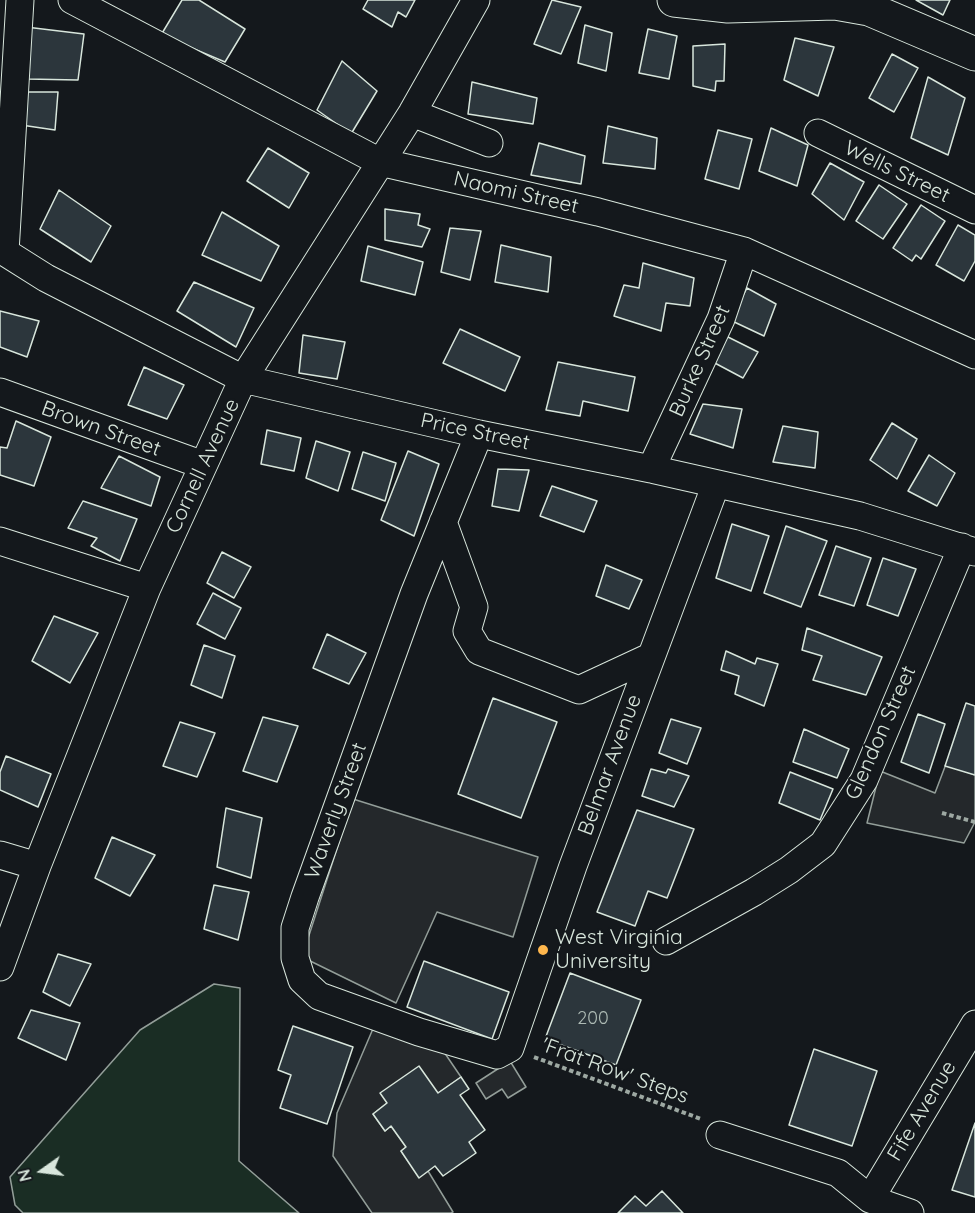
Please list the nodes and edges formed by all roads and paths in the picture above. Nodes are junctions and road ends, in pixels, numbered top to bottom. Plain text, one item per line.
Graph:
1 (20, 0) edge
2 (72, 0) edge
3 (476, 0) edge
4 (674, 0) edge
5 (728, 3) edge
6 (975, 54) edge
7 (412, 113) junction
8 (818, 133) dead end
9 (489, 143) dead end
10 (380, 162) junction
11 (975, 210) edge
12 (3, 250) edge
13 (744, 251) junction
14 (975, 355) edge
15 (243, 379) junction
16 (0, 392) edge
17 (479, 434) junction
18 (203, 465) junction
19 (651, 469) junction
20 (716, 484) junction
21 (443, 522) junction
22 (0, 541) edge
23 (968, 550) edge
24 (147, 588) junction
25 (650, 657) junction
26 (942, 813) dead end
27 (973, 822) edge
28 (0, 855) edge
29 (37, 866) junction
30 (666, 941) dead end
31 (0, 967) edge
32 (975, 1024) edge
33 (510, 1048) junction
34 (715, 1129) joint
35 (870, 1199) junction
36 (910, 1213) edge

1 - 12 street
2 - 10 street, Naomi Street
3 - 7 street, Cornell Avenue
4 - 5 main road
5 - 6 main road
7 - 9 street
7 - 10 street, Cornell Avenue
8 - 11 street, Wells Street
10 - 13 street, Naomi Street
10 - 15 street, Cornell Avenue
12 - 15 street, Price Street
13 - 14 street, Naomi Street
13 - 19 street, Burke Street
15 - 17 street, Price Street
15 - 18 street, Cornell Avenue
16 - 18 street, Brown Street
17 - 19 street, Price Street
17 - 21 street, Waverly Street
18 - 24 street, Cornell Avenue
19 - 20 street, Price Street
20 - 23 street, Price Street
20 - 25 street, Belmar Avenue
21 - 25 street
21 - 33 street, Waverly Street
22 - 24 street
23 - 30 street, Glendon Street
24 - 29 street, Cornell Avenue
25 - 33 street, Belmar Avenue
26 - 27 path
28 - 29 street
29 - 31 street, Cornell Avenue
32 - 35 street, Fife Avenue
33 - 34 path, 'Frat Row' Steps
34 - 35 street
35 - 36 street

